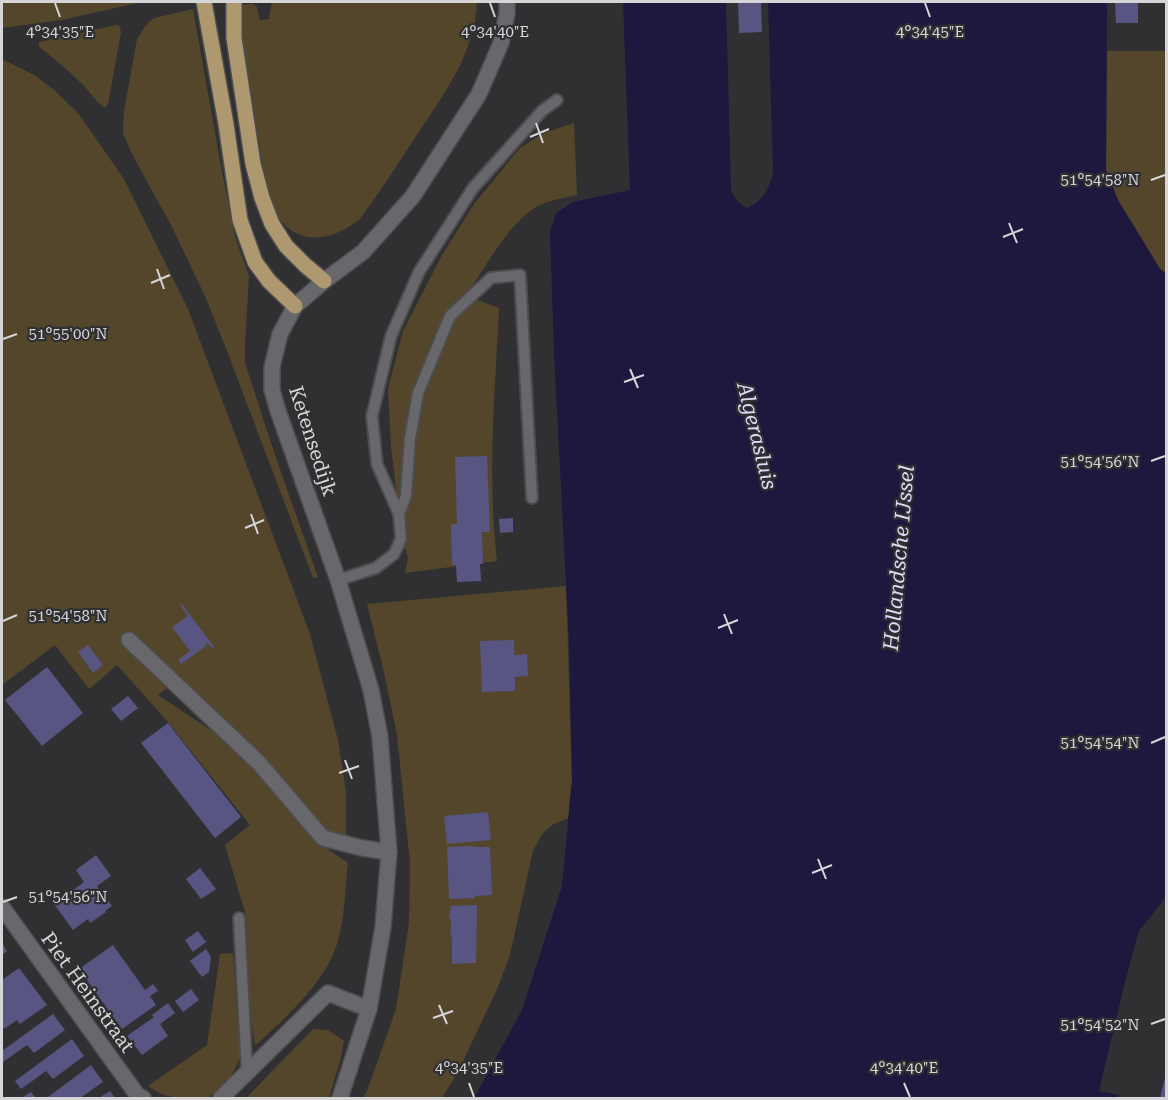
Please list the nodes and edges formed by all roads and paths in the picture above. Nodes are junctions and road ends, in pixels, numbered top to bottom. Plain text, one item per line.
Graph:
1 (204, 2) edge
2 (234, 2) edge
3 (507, 2) edge
4 (557, 100) dead end
5 (324, 281) junction
6 (295, 306) junction
7 (532, 498) dead end
8 (399, 514) junction
9 (338, 580) junction
10 (129, 640) dead end
11 (389, 852) junction
12 (2, 907) edge
13 (239, 918) dead end
14 (369, 1010) junction
15 (247, 1072) junction
16 (143, 1098) edge
17 (221, 1098) edge
18 (340, 1098) edge

1 - 6 main road
2 - 5 main road
3 - 5 street, Ketensedijk
4 - 8 lane
5 - 6 street, Ketensedijk
6 - 9 street, Ketensedijk
7 - 8 lane
8 - 9 lane
9 - 11 street, Ketensedijk
10 - 11 street
11 - 14 street, Ketensedijk
12 - 16 street, Piet Heinstraat
13 - 15 lane
14 - 15 street
14 - 18 street, Ketensedijk
15 - 17 street

